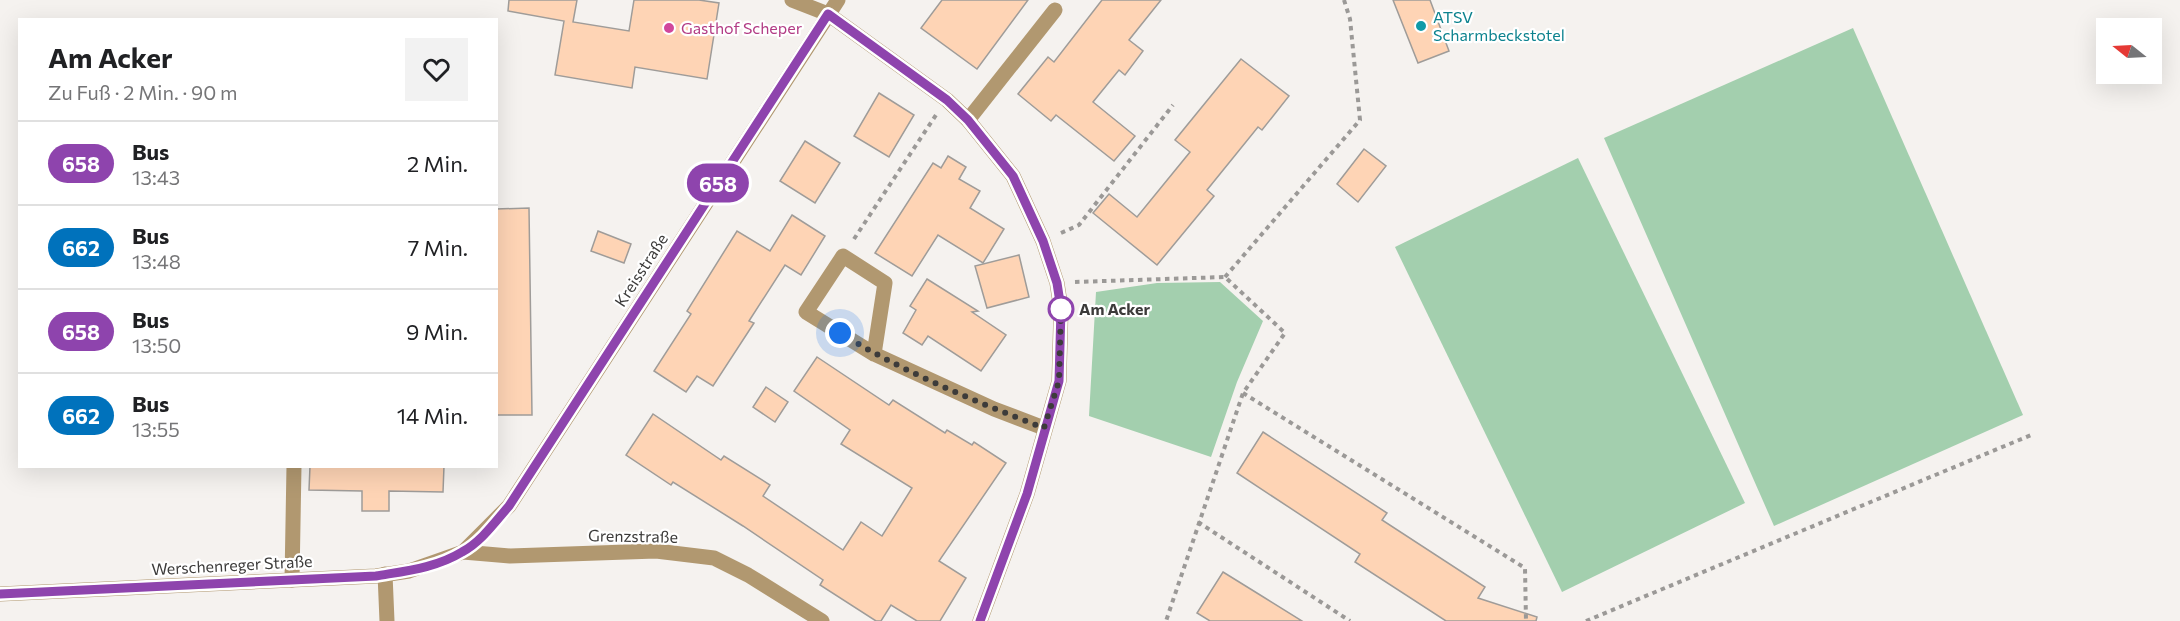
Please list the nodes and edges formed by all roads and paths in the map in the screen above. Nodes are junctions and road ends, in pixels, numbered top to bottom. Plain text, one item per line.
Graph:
1 (792, 0) edge
2 (838, 0) edge
3 (1344, 0) edge
4 (1055, 10) dead end
5 (828, 14) junction
6 (947, 100) junction
7 (1173, 105) dead end
8 (968, 120) junction
9 (1043, 241) junction
10 (843, 256) junction
11 (1225, 277) junction
12 (1057, 283) junction
13 (874, 354) junction
14 (1243, 393) junction
15 (1044, 428) junction
16 (2031, 435) dead end
17 (294, 468) edge
18 (1198, 522) junction
19 (463, 552) junction
20 (385, 574) junction
21 (292, 580) junction
22 (0, 594) edge
23 (387, 621) edge
24 (822, 621) edge
25 (980, 621) edge
26 (1166, 621) edge
27 (1350, 621) edge
28 (1526, 621) edge
29 (1586, 621) edge

1 - 5 street
2 - 5 street, Kreisstraße
3 - 11 path
4 - 8 street
5 - 6 street
5 - 19 street, Kreisstraße
6 - 8 street
6 - 10 path
7 - 9 path
8 - 9 street
9 - 12 street
10 - 13 street
10 - 13 street
11 - 12 path
11 - 14 path
12 - 15 street
13 - 15 street
14 - 18 path
14 - 28 path
15 - 25 street
16 - 29 path
17 - 21 street
18 - 26 path
18 - 27 path
19 - 20 street, Werschenreger Straße
19 - 24 street, Grenzstraße
20 - 21 street, Werschenreger Straße
20 - 23 street
21 - 22 street, Werschenreger Straße

